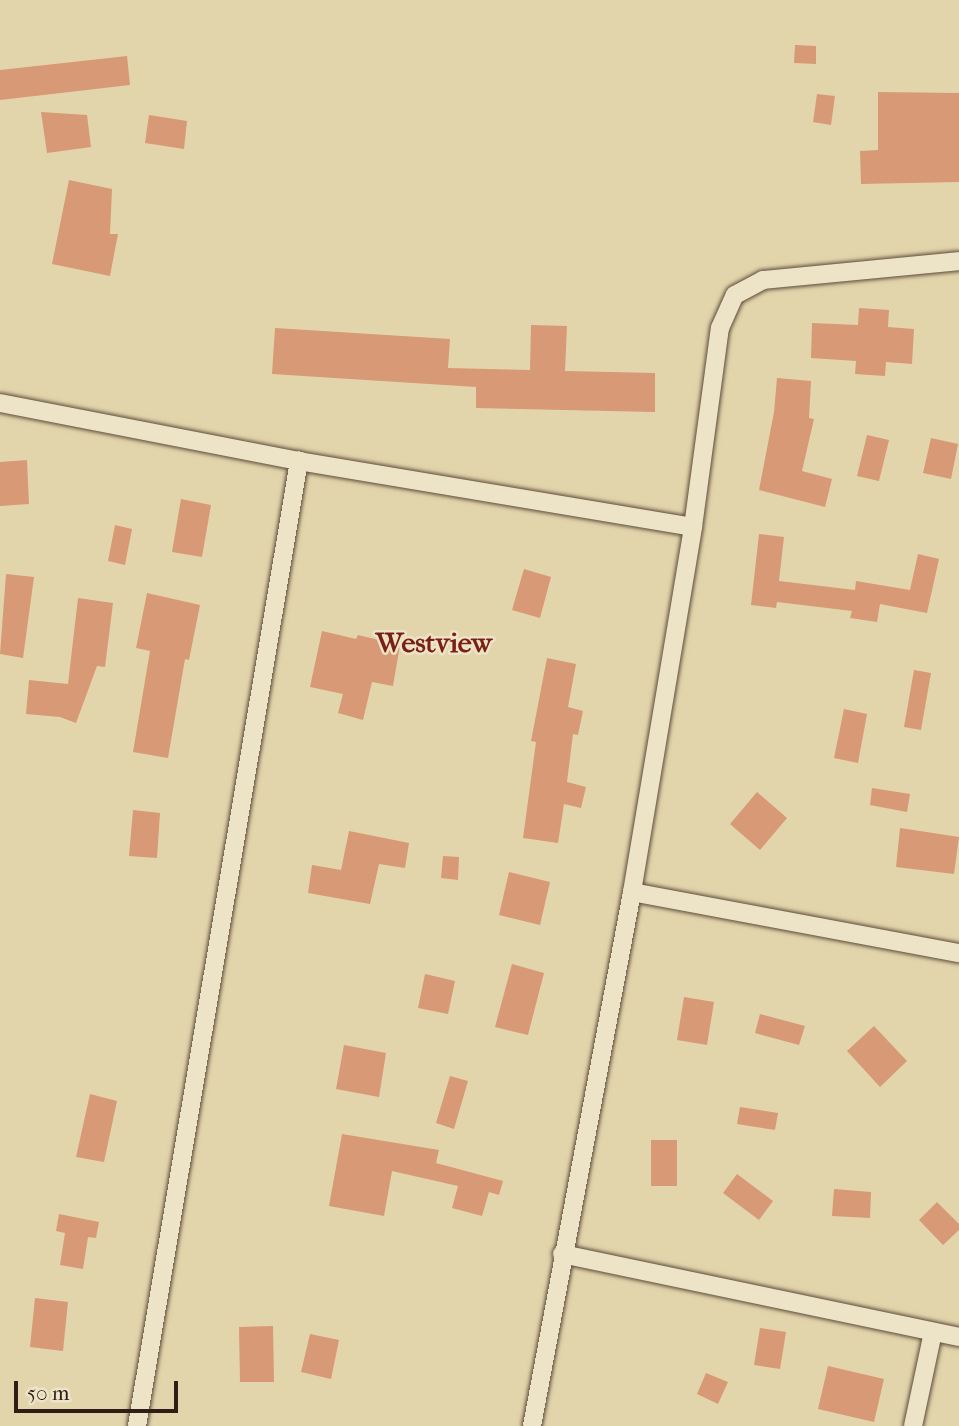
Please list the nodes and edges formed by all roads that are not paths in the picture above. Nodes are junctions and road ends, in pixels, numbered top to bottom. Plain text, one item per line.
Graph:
1 (959, 261) edge
2 (0, 403) edge
3 (299, 461) junction
4 (694, 527) junction
5 (632, 892) junction
6 (959, 953) edge
7 (562, 1254) junction
8 (933, 1332) junction
9 (959, 1337) edge
10 (137, 1426) edge
11 (532, 1426) edge
12 (913, 1426) edge

1 - 4 street
2 - 3 street
3 - 4 street
3 - 10 street
4 - 5 street
5 - 6 street
5 - 7 street
7 - 8 street
7 - 11 street
8 - 9 street
8 - 12 street

